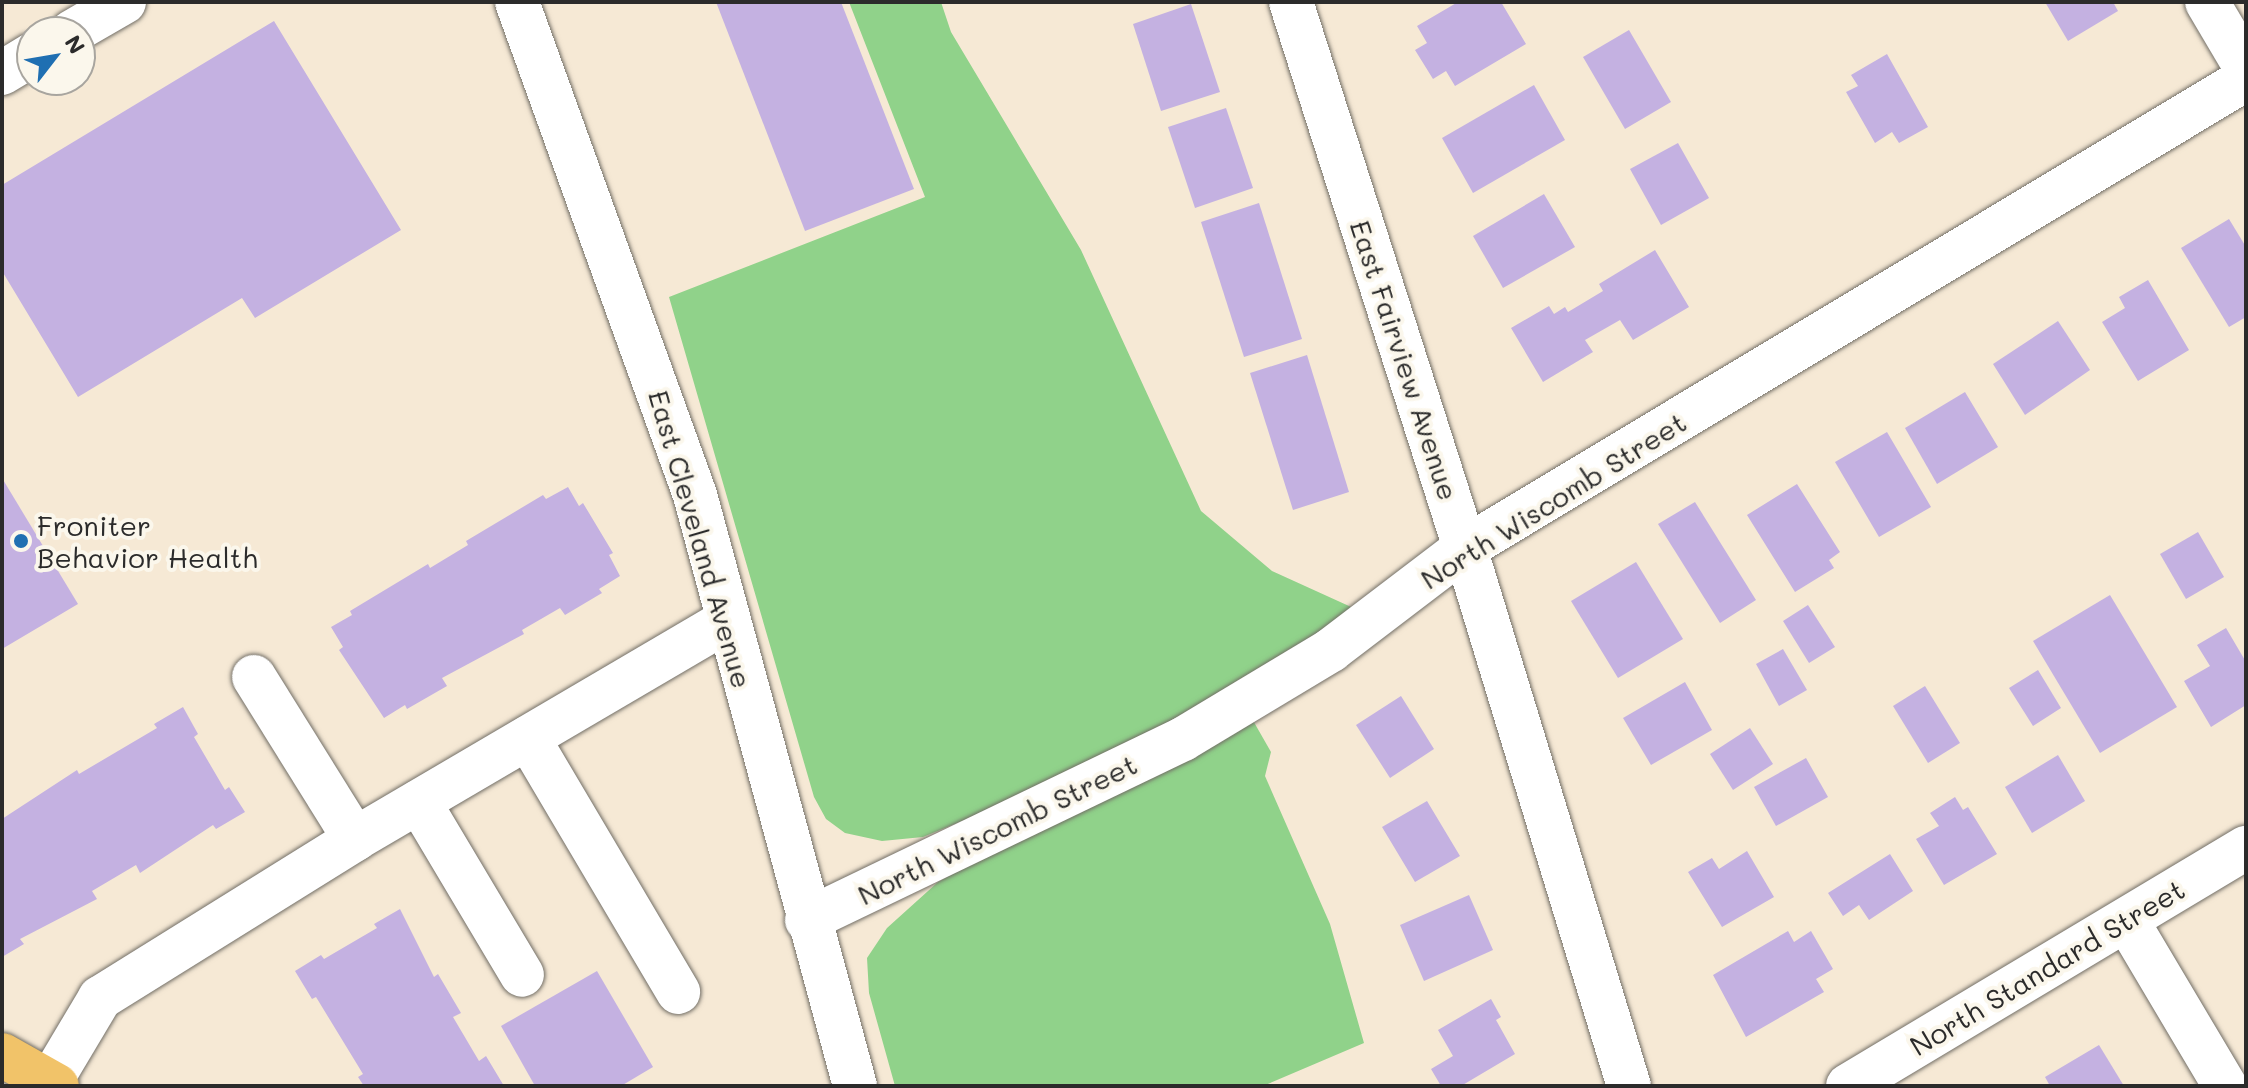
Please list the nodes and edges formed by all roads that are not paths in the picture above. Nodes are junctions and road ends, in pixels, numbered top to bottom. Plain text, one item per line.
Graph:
1 (124, 2) edge
2 (517, 2) edge
3 (1291, 2) edge
4 (2207, 2) edge
5 (96, 18) edge
6 (2246, 68) edge
7 (2246, 79) edge
8 (1465, 548) junction
9 (728, 620) junction
10 (254, 677) dead end
11 (528, 738) junction
12 (419, 802) junction
13 (355, 839) junction
14 (2246, 848) edge
15 (807, 920) junction
16 (2127, 921) junction
17 (522, 975) dead end
18 (678, 992) dead end
19 (2, 1055) edge
20 (54, 1084) edge
21 (855, 1086) edge
22 (1629, 1086) edge
23 (1848, 1086) edge
24 (2225, 1086) edge

1 - 5 street
2 - 9 street, East Cleveland Avenue
3 - 8 street, East Fairview Avenue
4 - 6 street
7 - 8 street, North Wiscomb Street
8 - 15 street, North Wiscomb Street
8 - 22 street, East Fairview Avenue
9 - 11 street
9 - 15 street, East Cleveland Avenue
10 - 13 street
11 - 12 street
11 - 18 street
12 - 13 street
12 - 17 street
13 - 20 street
14 - 16 street, North Standard Street
15 - 21 street, East Cleveland Avenue
16 - 23 street, North Standard Street
16 - 24 street
19 - 20 main road

